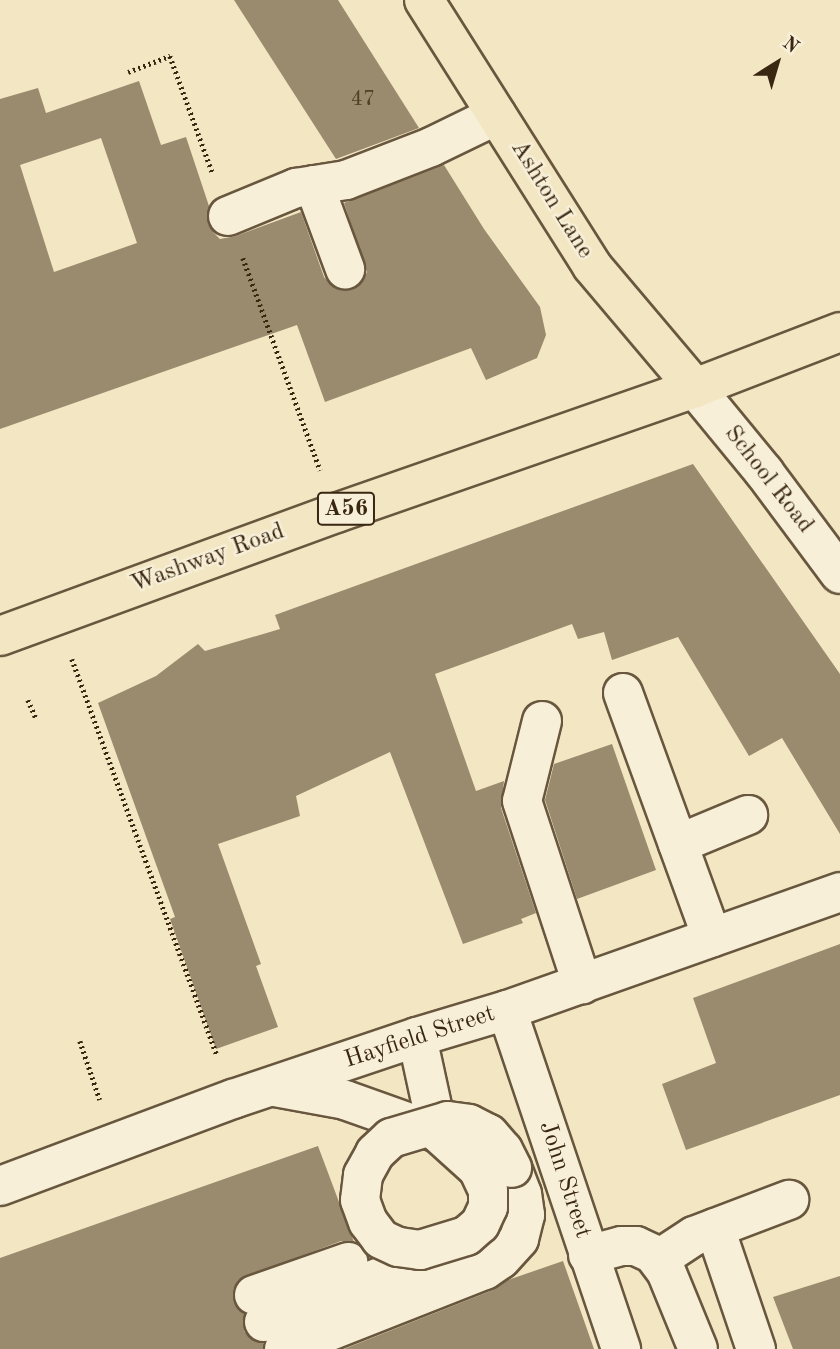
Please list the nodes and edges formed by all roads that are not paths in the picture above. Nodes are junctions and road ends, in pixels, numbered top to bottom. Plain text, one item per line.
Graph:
1 (424, 0) edge
2 (497, 115) junction
3 (314, 185) junction
4 (228, 216) road end
5 (345, 269) dead end
6 (840, 332) edge
7 (695, 388) junction
8 (840, 574) edge
9 (0, 636) edge
10 (624, 693) dead end
11 (542, 721) dead end
12 (748, 815) dead end
13 (678, 844) junction
14 (840, 892) edge
15 (712, 937) junction
16 (582, 984) junction
17 (507, 1010) junction
18 (417, 1037) junction
19 (275, 1087) junction
20 (438, 1133) junction
21 (512, 1168) junction
22 (0, 1186) edge
23 (789, 1200) dead end
24 (715, 1228) junction
25 (588, 1255) junction
26 (659, 1259) junction
27 (370, 1283) junction
28 (267, 1322) edge
29 (621, 1349) edge
30 (698, 1349) edge
31 (757, 1349) edge

1 - 2 main road, Ashton Lane
2 - 3 street
2 - 7 main road, Ashton Lane
3 - 4 street
3 - 5 street
6 - 7 main road, A56
7 - 8 street, School Road
7 - 9 main road, Washway Road / A56
10 - 13 street
11 - 16 street
12 - 13 street
13 - 15 street
14 - 15 street, Hayfield Street
15 - 16 street, Hayfield Street
16 - 17 street, Hayfield Street
17 - 18 street, Hayfield Street
17 - 25 street, John Street
18 - 19 street, Hayfield Street
18 - 20 street
19 - 20 street
19 - 22 street, Hayfield Street
20 - 21 street, bridge
21 - 27 street
21 - 27 street
23 - 24 street
24 - 26 street
24 - 31 street
25 - 26 street
25 - 29 street, John Street
26 - 30 street
27 - 28 street

